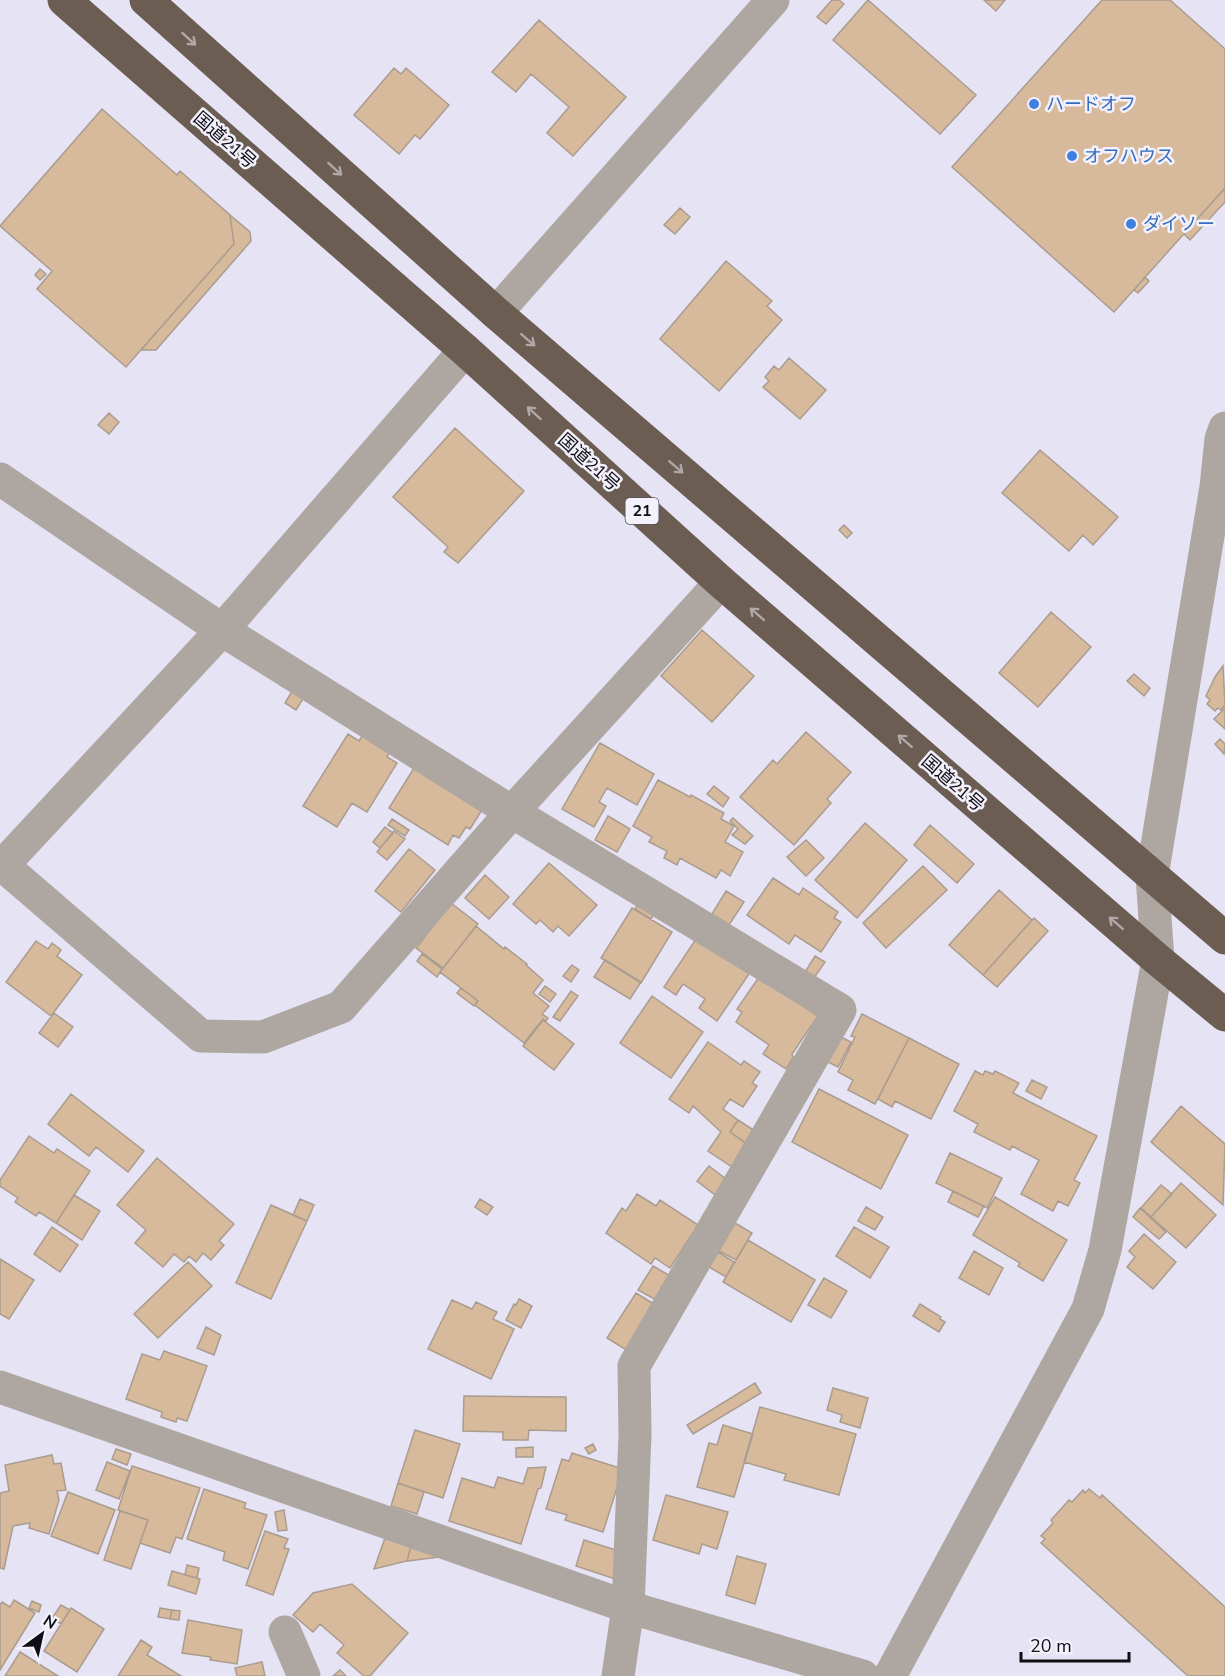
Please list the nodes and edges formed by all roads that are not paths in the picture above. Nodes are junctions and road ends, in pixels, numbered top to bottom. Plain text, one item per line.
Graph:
1 (64, 0) edge
2 (146, 0) edge
3 (773, 0) edge
4 (496, 313) junction
5 (465, 350) junction
6 (1225, 428) edge
7 (0, 479) edge
8 (721, 582) junction
9 (222, 630) junction
10 (512, 812) junction
11 (1, 864) edge
12 (1152, 876) junction
13 (1225, 938) edge
14 (1158, 960) junction
15 (1225, 1015) edge
16 (0, 1387) edge
17 (628, 1607) junction
18 (285, 1632) dead end
19 (304, 1676) edge
20 (618, 1676) edge
21 (863, 1676) edge
22 (890, 1676) edge

1 - 5 highway, 国道21号 / 21
2 -> 4 highway
3 - 4 street
4 -> 12 highway
8 -> 5 highway, 国道21号 / 21
5 - 9 street
6 - 12 street
7 - 9 street
8 - 10 street
14 -> 8 highway, 国道21号 / 21
9 - 10 street
9 - 11 street
10 - 11 street
10 - 17 street
12 - 13 highway
12 - 14 street
14 - 15 highway, 国道21号 / 21
14 - 22 street
16 - 17 street
17 - 20 street
17 - 21 street
18 - 19 street

